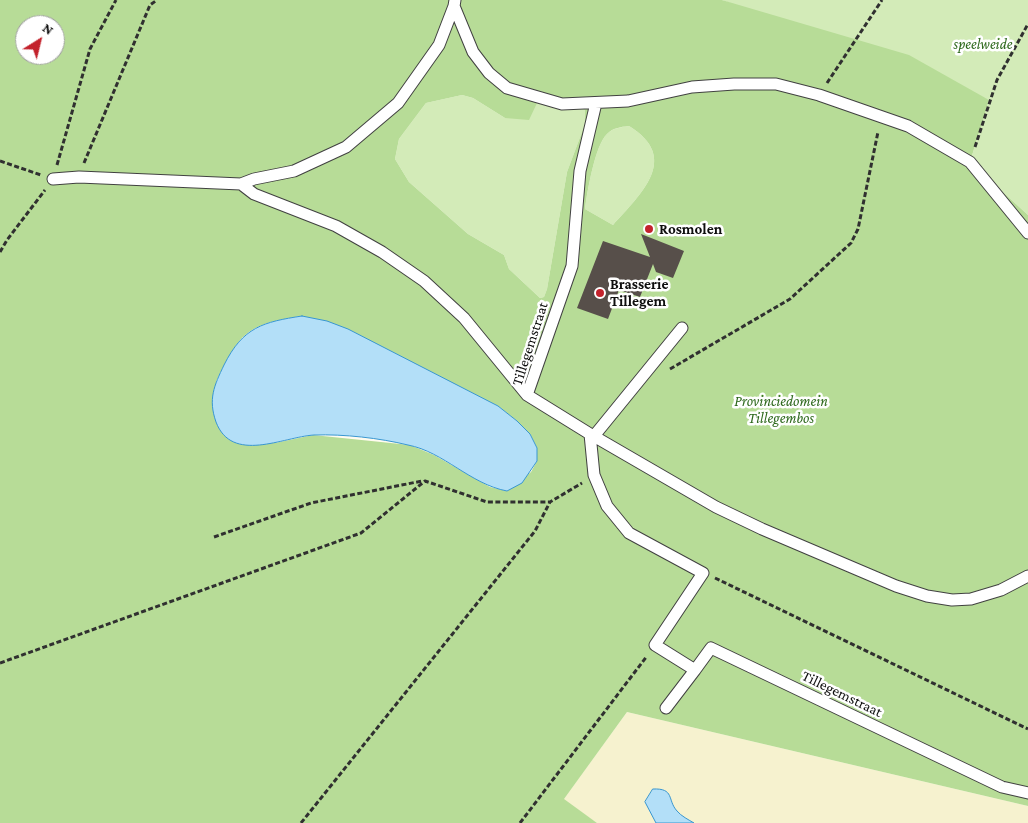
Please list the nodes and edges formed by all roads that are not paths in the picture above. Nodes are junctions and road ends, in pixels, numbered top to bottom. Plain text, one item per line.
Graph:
1 (454, 3) edge
2 (596, 102) junction
3 (53, 179) road end
4 (241, 184) junction
5 (1028, 233) edge
6 (682, 328) dead end
7 (527, 395) junction
8 (592, 435) junction
9 (1028, 576) edge
10 (695, 670) junction
11 (666, 708) dead end
12 (1028, 794) edge

1 - 2 lane
1 - 4 lane
2 - 5 lane
2 - 7 lane, Tillegemstraat
3 - 4 lane
4 - 7 lane
6 - 8 lane
7 - 8 lane, Tillegemstraat
8 - 9 lane, Tillegemstraat
8 - 10 lane
10 - 11 lane
10 - 12 lane, Tillegemstraat

